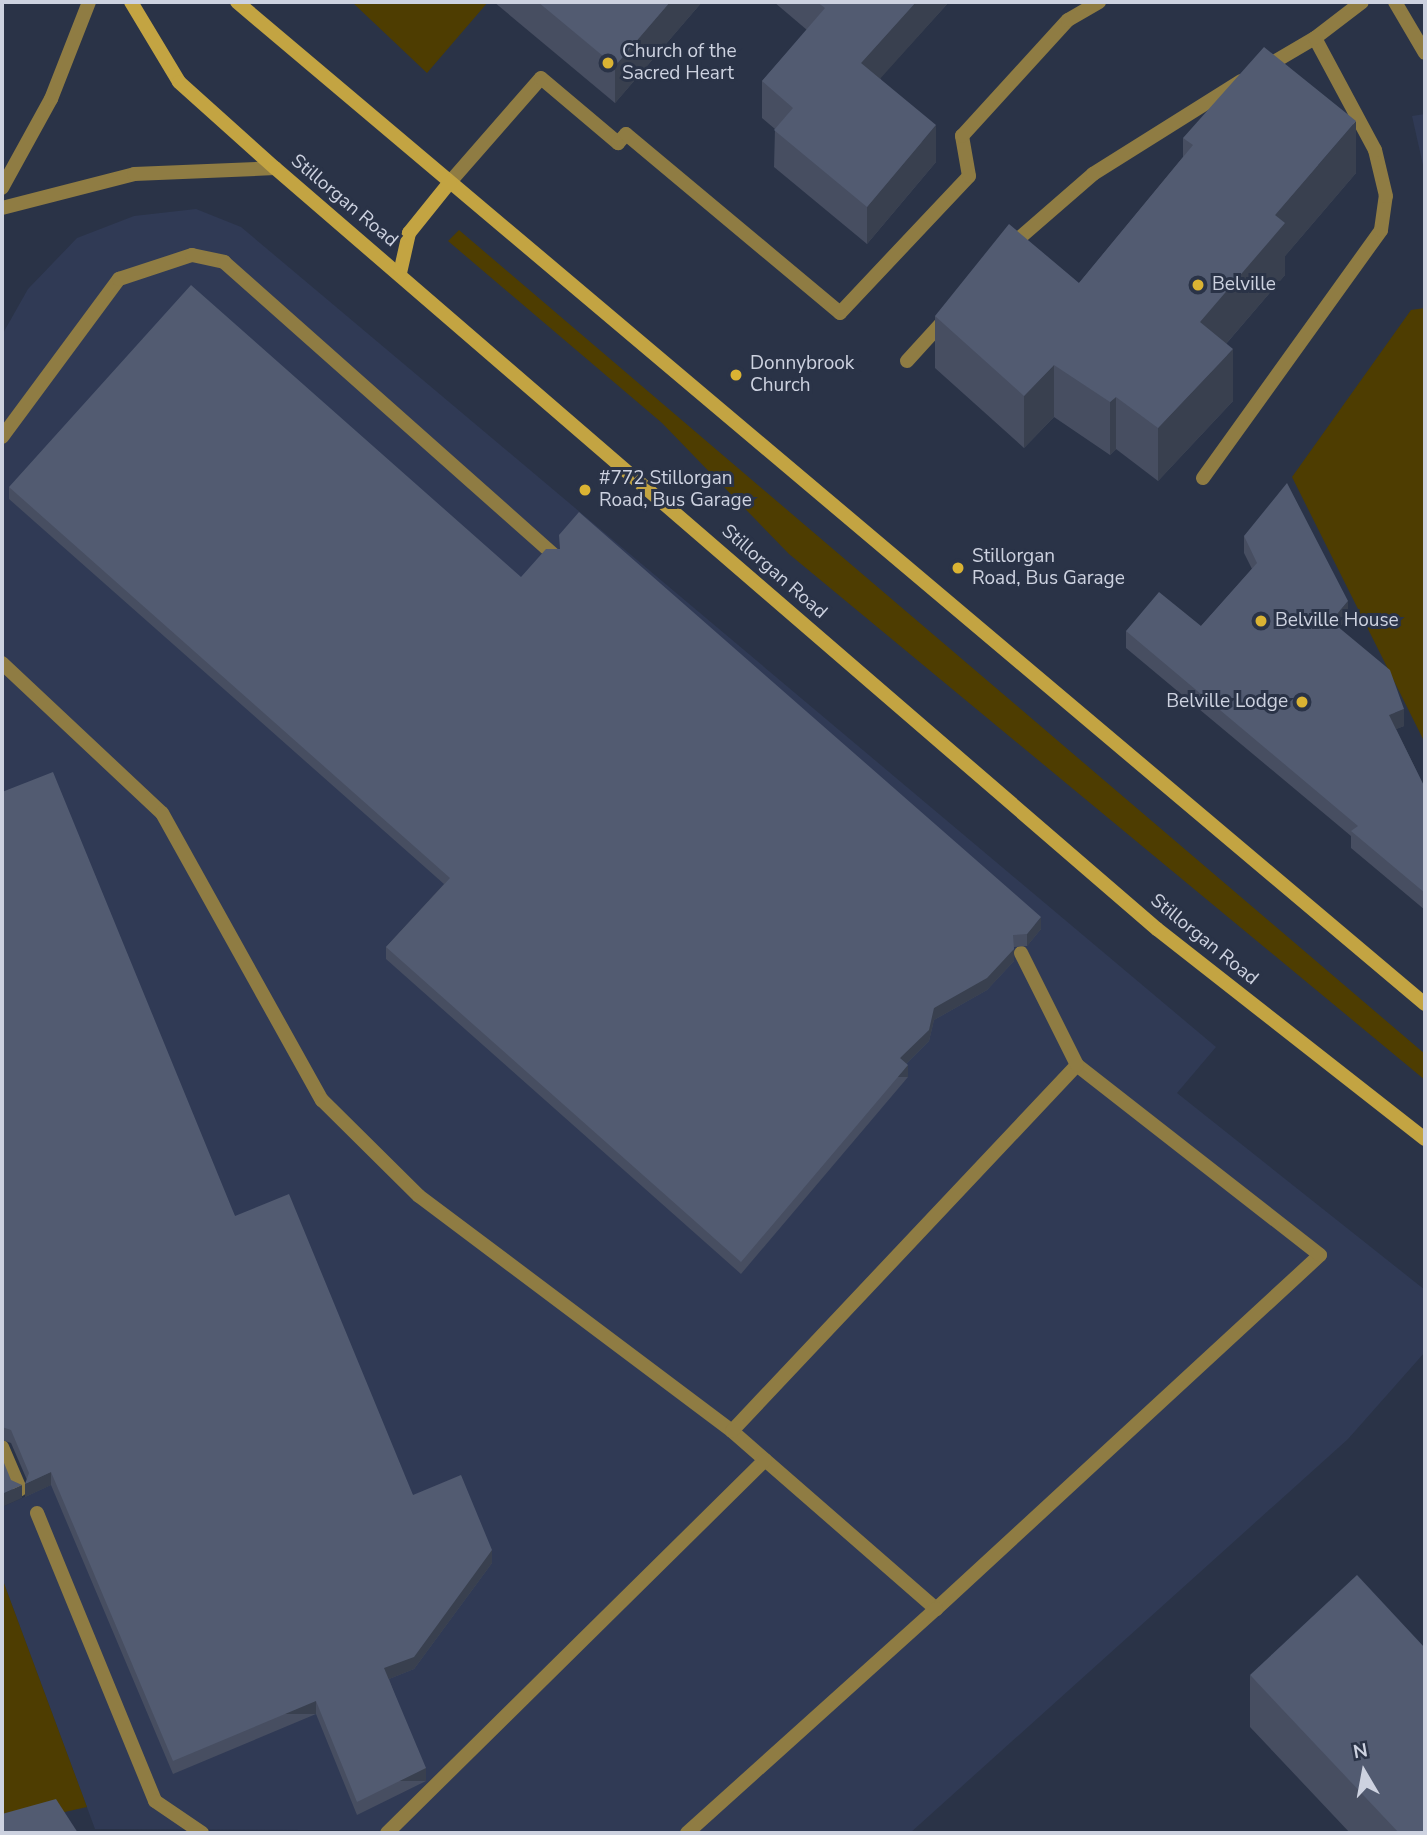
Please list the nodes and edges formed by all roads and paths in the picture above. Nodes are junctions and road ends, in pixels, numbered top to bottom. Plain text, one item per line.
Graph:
1 (89, 2) edge
2 (131, 2) edge
3 (237, 2) edge
4 (1099, 2) edge
5 (1362, 2) edge
6 (1395, 2) edge
7 (1422, 33) edge
8 (1315, 38) junction
9 (1425, 53) edge
10 (275, 168) junction
11 (450, 182) junction
12 (2, 188) edge
13 (2, 208) edge
14 (995, 262) edge
15 (400, 273) junction
16 (960, 302) edge
17 (907, 362) dead end
18 (2, 437) edge
19 (1203, 478) dead end
20 (552, 554) edge
21 (2, 663) edge
22 (1021, 953) dead end
23 (1425, 1004) edge
24 (1077, 1065) junction
25 (1425, 1139) edge
26 (732, 1431) junction
27 (2, 1447) edge
28 (765, 1460) junction
29 (20, 1489) edge
30 (37, 1513) dead end
31 (936, 1609) junction
32 (202, 1833) edge
33 (387, 1833) edge
34 (687, 1833) edge

1 - 12 street
2 - 10 main road, Stillorgan Road
3 - 11 main road
4 - 11 street
5 - 8 street
6 - 7 street
7 - 9 street
8 - 14 street
8 - 19 street
10 - 13 street
10 - 15 main road, Stillorgan Road
11 - 15 main road
11 - 23 main road
15 - 25 main road, Stillorgan Road
16 - 17 street
18 - 20 street
21 - 26 street
22 - 24 street
24 - 26 street
24 - 31 street
26 - 28 street
27 - 29 street
28 - 31 street
28 - 33 street
30 - 32 street
31 - 34 street

